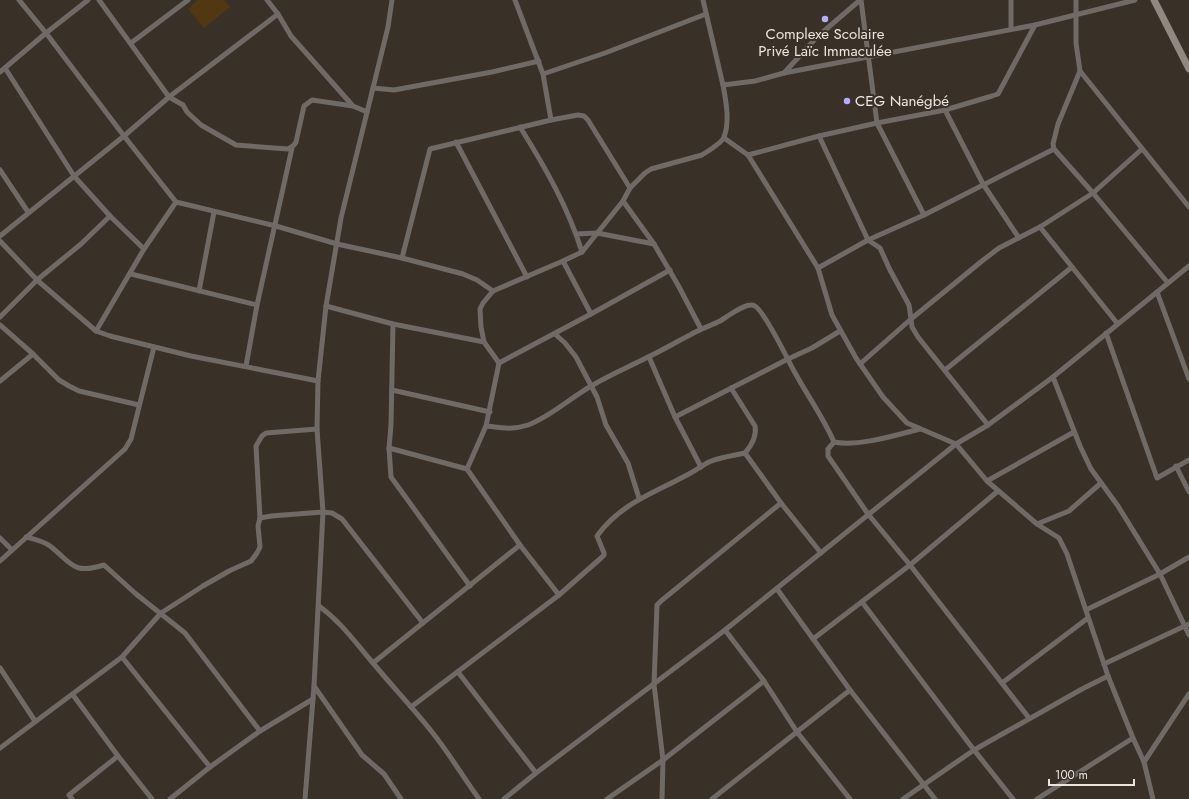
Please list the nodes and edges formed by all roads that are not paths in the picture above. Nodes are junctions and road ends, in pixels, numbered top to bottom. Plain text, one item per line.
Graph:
1 (19, 0) edge
2 (88, 0) edge
3 (99, 0) edge
4 (188, 0) edge
5 (267, 0) edge
6 (392, 0) edge
7 (514, 0) edge
8 (703, 0) edge
9 (861, 0) edge
10 (1011, 0) edge
11 (1076, 0) edge
12 (1135, 0) edge
13 (1154, 0) edge
14 (278, 14) junction
15 (706, 14) junction
16 (1076, 16) junction
17 (1035, 25) junction
18 (1011, 28) junction
19 (46, 33) junction
20 (131, 43) junction
21 (868, 57) junction
22 (539, 61) junction
23 (5, 68) junction
24 (1189, 69) edge
25 (1080, 71) junction
26 (0, 72) edge
27 (784, 73) junction
28 (543, 74) junction
29 (723, 86) junction
30 (373, 88) junction
31 (169, 97) junction
32 (353, 106) junction
33 (945, 110) junction
34 (367, 112) junction
35 (551, 120) junction
36 (877, 123) junction
37 (520, 127) junction
38 (124, 136) junction
39 (819, 136) junction
40 (724, 138) junction
41 (456, 142) junction
42 (292, 148) junction
43 (1054, 149) junction
44 (1142, 149) junction
45 (748, 155) junction
46 (0, 170) edge
47 (74, 176) junction
48 (983, 184) junction
49 (630, 188) junction
50 (1093, 193) junction
51 (623, 201) junction
52 (176, 202) junction
53 (1189, 207) edge
54 (28, 212) junction
55 (214, 212) junction
56 (924, 215) junction
57 (110, 216) junction
58 (276, 226) junction
59 (1040, 227) junction
60 (597, 233) junction
61 (576, 234) junction
62 (0, 236) edge
63 (1019, 238) junction
64 (868, 240) junction
65 (0, 241) edge
66 (337, 244) junction
67 (654, 244) junction
68 (144, 249) junction
69 (582, 252) junction
70 (402, 258) junction
71 (563, 261) junction
72 (1072, 266) junction
73 (1189, 266) edge
74 (818, 268) junction
75 (670, 270) junction
76 (130, 274) junction
77 (527, 277) junction
78 (37, 280) junction
79 (1168, 283) junction
80 (199, 291) junction
81 (493, 291) junction
82 (1157, 292) junction
83 (257, 305) junction
84 (326, 306) junction
85 (591, 314) junction
86 (0, 317) edge
87 (911, 319) junction
88 (1117, 323) junction
89 (393, 324) junction
90 (0, 325) edge
91 (701, 329) junction
92 (96, 331) junction
93 (840, 331) junction
94 (1106, 333) junction
95 (555, 334) junction
96 (484, 342) junction
97 (154, 347) junction
98 (33, 354) junction
99 (649, 357) junction
100 (788, 359) junction
101 (499, 363) junction
102 (860, 364) junction
103 (246, 366) junction
104 (944, 370) junction
105 (1053, 377) junction
106 (1189, 379) edge
107 (0, 381) edge
108 (318, 381) junction
109 (591, 386) junction
110 (730, 388) junction
111 (392, 390) junction
112 (139, 405) junction
113 (490, 412) junction
114 (675, 417) junction
115 (988, 425) junction
116 (486, 426) junction
117 (920, 429) junction
118 (317, 430) junction
119 (1074, 432) junction
120 (834, 442) junction
121 (956, 444) junction
122 (389, 448) junction
123 (745, 453) junction
124 (1189, 460) edge
125 (1176, 466) junction
126 (700, 467) junction
127 (467, 469) junction
128 (987, 481) junction
129 (1101, 483) junction
130 (998, 491) junction
131 (1189, 492) edge
132 (639, 498) junction
133 (781, 503) junction
134 (322, 512) junction
135 (868, 514) junction
136 (260, 518) junction
137 (1037, 524) junction
138 (26, 536) junction
139 (0, 538) edge
140 (520, 545) junction
141 (12, 550) junction
142 (821, 554) junction
143 (1189, 557) edge
144 (0, 561) edge
145 (910, 565) junction
146 (1160, 574) junction
147 (470, 586) junction
148 (777, 589) junction
149 (559, 595) junction
150 (862, 602) junction
151 (319, 606) junction
152 (1086, 610) junction
153 (161, 613) junction
154 (1088, 618) junction
155 (423, 623) junction
156 (1187, 625) edge
157 (725, 630) junction
158 (1189, 635) edge
159 (813, 639) junction
160 (122, 657) junction
161 (373, 663) junction
162 (1104, 664) junction
163 (0, 668) edge
164 (458, 672) junction
165 (1108, 676) junction
166 (764, 681) junction
167 (1002, 683) junction
168 (654, 684) junction
169 (314, 686) junction
170 (850, 690) junction
171 (73, 695) junction
172 (1189, 695) edge
173 (313, 699) junction
174 (411, 707) junction
175 (1029, 718) junction
176 (35, 721) junction
177 (260, 731) junction
178 (797, 732) junction
179 (1133, 738) junction
180 (0, 748) edge
181 (974, 750) junction
182 (118, 756) junction
183 (663, 760) junction
184 (1144, 762) junction
185 (210, 767) junction
186 (536, 773) junction
187 (924, 784) junction
188 (72, 799) edge
189 (152, 799) edge
190 (170, 799) edge
191 (305, 799) edge
192 (401, 799) edge
193 (479, 799) edge
194 (504, 799) edge
195 (608, 799) edge
196 (662, 799) edge
197 (712, 799) edge
198 (850, 799) edge
199 (903, 799) edge
200 (935, 799) edge
201 (1013, 799) edge
202 (1037, 799) edge
203 (1153, 799) edge

1 - 19 street
2 - 19 street
3 - 20 street
4 - 20 street
5 - 14 street
6 - 30 street
7 - 22 street
8 - 15 street
9 - 21 street
9 - 27 street
10 - 18 street
11 - 16 street
12 - 16 street
13 - 24 street
14 - 31 street
14 - 32 street
15 - 28 street
15 - 29 street
16 - 17 street
16 - 25 street
17 - 18 street
17 - 33 street
18 - 21 street
19 - 23 street
19 - 38 street
20 - 31 street
21 - 27 street
21 - 36 street
22 - 28 street
22 - 30 street
23 - 26 street
23 - 47 street
25 - 43 street
25 - 44 street
27 - 29 street
28 - 35 street
29 - 40 street
30 - 34 street
31 - 38 street
31 - 42 street
32 - 34 street
32 - 42 street
33 - 36 street
33 - 48 street
34 - 66 street
35 - 37 street
35 - 49 street
36 - 39 street
36 - 56 street
37 - 41 street
37 - 61 street
38 - 47 street
38 - 52 street
39 - 45 street
39 - 64 street
40 - 45 street
40 - 49 street
41 - 70 street
41 - 77 street
42 - 58 street
43 - 48 street
43 - 50 street
44 - 50 street
44 - 53 street
45 - 74 street
46 - 54 street
47 - 54 street
47 - 57 street
48 - 56 street
48 - 63 street
49 - 51 street
50 - 59 street
50 - 79 street
51 - 60 street
51 - 67 street
52 - 55 street
52 - 68 street
54 - 62 street
55 - 58 street
55 - 80 street
56 - 64 street
57 - 68 street
57 - 78 street
58 - 66 street
58 - 83 street
59 - 63 street
59 - 72 street
60 - 61 street
60 - 67 street
60 - 69 street
61 - 69 street
63 - 87 street
64 - 74 street
64 - 87 street
65 - 78 street
66 - 70 street
66 - 84 street
67 - 75 street
68 - 76 street
69 - 71 street
70 - 81 street
71 - 77 street
71 - 85 street
72 - 88 street
72 - 104 street
73 - 79 street
74 - 93 street
75 - 85 street
75 - 91 street
76 - 80 street
76 - 92 street
77 - 81 street
78 - 86 street
78 - 92 street
79 - 82 street
80 - 83 street
81 - 96 street
82 - 88 street
82 - 106 street
83 - 103 street
84 - 89 street
84 - 108 street
85 - 95 street
87 - 102 street
87 - 104 street
88 - 94 street
89 - 96 street
89 - 111 street
90 - 98 street
91 - 99 street
91 - 100 street
92 - 97 street
93 - 100 street
93 - 102 street
94 - 105 street
94 - 125 street
95 - 101 street
95 - 109 street
96 - 101 street
97 - 103 street
97 - 112 street
98 - 107 street
98 - 112 street
99 - 109 street
99 - 114 street
100 - 110 street
100 - 120 street
101 - 113 street
102 - 117 street
103 - 108 street
104 - 115 street
105 - 115 street
105 - 119 street
108 - 118 street
109 - 116 street
109 - 132 street
110 - 114 street
110 - 123 street
111 - 113 street
111 - 122 street
112 - 138 street
113 - 116 street
114 - 126 street
115 - 121 street
116 - 127 street
117 - 120 street
117 - 121 street
118 - 134 street
118 - 136 street
119 - 128 street
119 - 129 street
120 - 135 street
121 - 128 street
121 - 135 street
122 - 127 street
122 - 147 street
123 - 126 street
123 - 133 street
124 - 125 street
125 - 131 street
126 - 132 street
127 - 140 street
128 - 130 street
129 - 137 street
129 - 146 street
130 - 137 street
130 - 145 street
132 - 149 street
133 - 142 street
133 - 168 street
134 - 136 street
134 - 151 street
134 - 155 street
135 - 142 street
135 - 145 street
136 - 153 street
137 - 152 street
138 - 141 street
138 - 153 street
139 - 141 street
140 - 147 street
140 - 149 street
141 - 144 street
142 - 148 street
143 - 146 street
145 - 150 street
145 - 167 street
146 - 152 street
146 - 156 street
147 - 155 street
148 - 157 street
148 - 159 street
149 - 164 street
150 - 159 street
150 - 181 street
151 - 161 street
151 - 169 street
152 - 154 street
153 - 160 street
153 - 177 street
154 - 162 street
154 - 167 street
155 - 161 street
156 - 158 street
156 - 162 street
157 - 166 street
157 - 168 street
159 - 170 street
160 - 171 street
160 - 185 street
161 - 174 street
162 - 165 street
163 - 176 street
164 - 174 street
164 - 186 street
165 - 175 street
165 - 179 street
166 - 178 street
166 - 183 street
167 - 175 street
168 - 183 street
168 - 186 street
169 - 173 street
169 - 192 street
170 - 178 street
170 - 187 street
171 - 176 street
171 - 182 street
172 - 184 street
173 - 177 street
173 - 191 street
174 - 193 street
175 - 181 street
176 - 180 street
177 - 185 street
178 - 197 street
178 - 198 street
179 - 184 street
179 - 202 street
181 - 187 street
181 - 201 street
182 - 188 street
182 - 189 street
183 - 195 street
183 - 196 street
184 - 203 street
185 - 190 street
186 - 194 street
187 - 199 street
187 - 200 street

